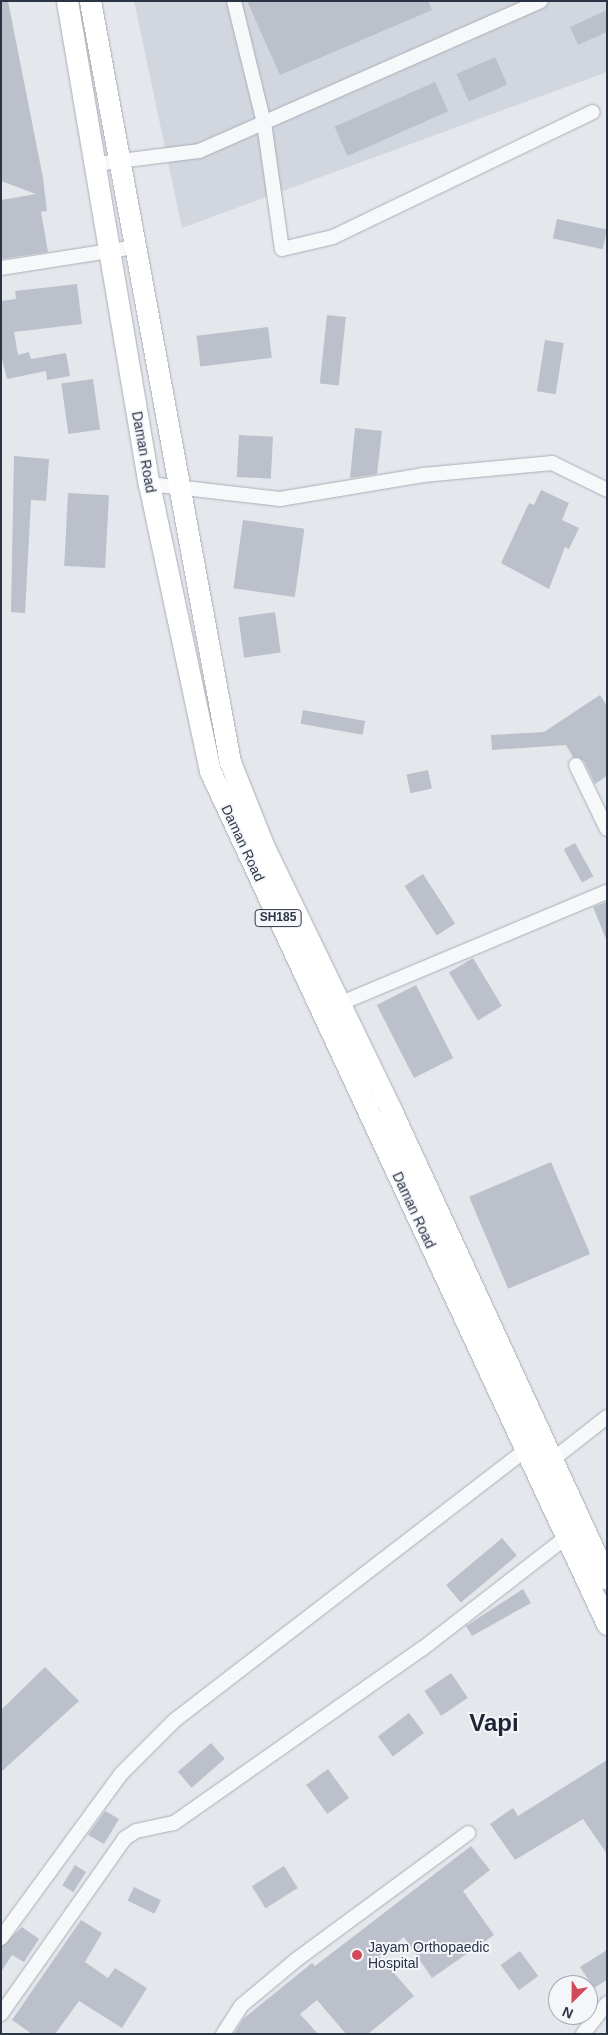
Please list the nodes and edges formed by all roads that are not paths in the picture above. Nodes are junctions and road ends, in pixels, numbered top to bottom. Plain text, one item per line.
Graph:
1 (67, 1) edge
2 (90, 1) edge
3 (234, 1) edge
4 (540, 1) edge
5 (593, 112) dead end
6 (264, 123) junction
7 (119, 161) junction
8 (96, 164) junction
9 (135, 247) junction
10 (110, 249) junction
11 (1, 268) edge
12 (149, 484) junction
13 (179, 488) junction
14 (607, 490) edge
15 (576, 765) dead end
16 (607, 829) edge
17 (607, 892) edge
18 (331, 1008) junction
19 (607, 1416) edge
20 (530, 1459) junction
21 (554, 1462) junction
22 (574, 1532) junction
23 (607, 1579) edge
24 (607, 1624) edge
25 (468, 1833) dead end
26 (1, 1938) edge
27 (607, 2003) edge
28 (1, 2014) edge
29 (223, 2034) edge
30 (583, 2034) edge

1 - 8 main road, Daman Road
2 - 7 main road
3 - 6 street
4 - 6 street
5 - 6 street
6 - 7 street
7 - 8 street
7 - 9 main road
8 - 10 main road, Daman Road / SH185
9 - 10 street
9 - 13 main road
10 - 11 street
10 - 12 main road, Daman Road / SH185
12 - 13 street
12 - 18 main road, Daman Road / SH185
13 - 14 street
13 - 18 main road
15 - 16 street
17 - 18 street
18 - 20 main road, Daman Road / SH185
18 - 21 main road
19 - 21 street
20 - 21 street
20 - 22 main road, Daman Road / SH185
20 - 26 street
21 - 22 main road
22 - 23 main road
22 - 24 main road, Daman Road / SH185
22 - 28 street
25 - 29 street
27 - 30 street

